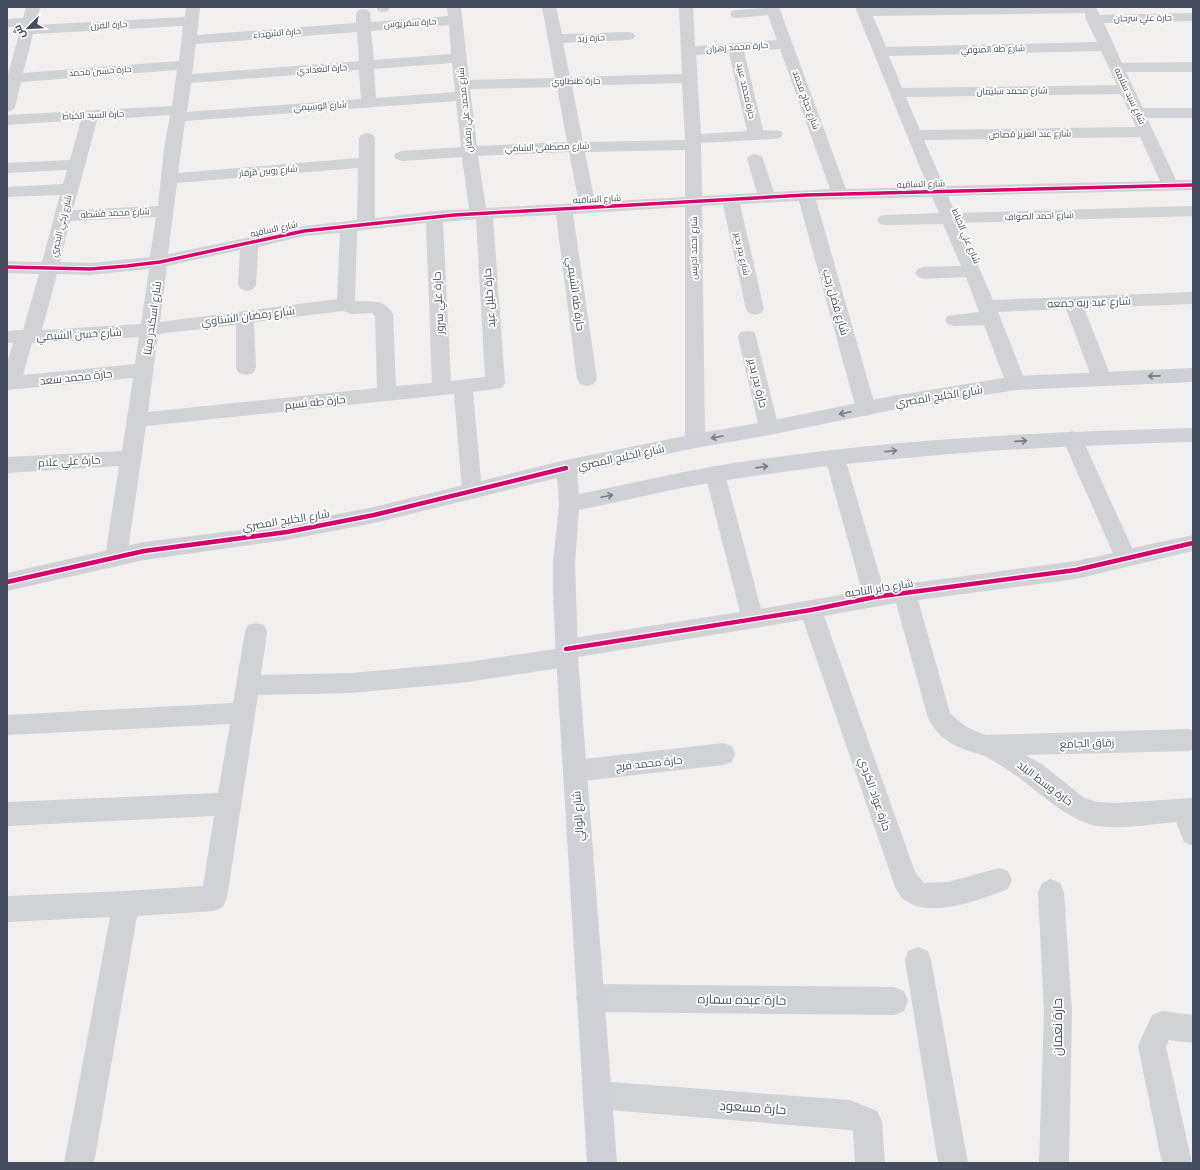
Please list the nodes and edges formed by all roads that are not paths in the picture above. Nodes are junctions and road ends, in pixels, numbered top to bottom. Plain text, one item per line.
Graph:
1 (33, 7) edge
2 (549, 7) edge
3 (686, 7) edge
4 (773, 9) edge
5 (863, 10) edge
6 (1091, 12) edge
7 (455, 13) edge
8 (192, 14) edge
9 (737, 14) dead end
10 (1189, 17) edge
11 (363, 19) junction
12 (7, 23) edge
13 (28, 26) junction
14 (628, 36) dead end
15 (555, 39) junction
16 (190, 40) junction
17 (786, 44) junction
18 (1106, 46) junction
19 (735, 47) junction
20 (688, 50) junction
21 (880, 52) junction
22 (459, 58) junction
23 (366, 65) junction
24 (1193, 67) edge
25 (1117, 68) junction
26 (13, 72) edge
27 (185, 72) junction
28 (690, 78) junction
29 (563, 81) junction
30 (1127, 88) junction
31 (463, 90) junction
32 (897, 93) junction
33 (369, 103) junction
34 (7, 107) edge
35 (1138, 113) junction
36 (1193, 113) edge
37 (178, 114) junction
38 (90, 115) junction
39 (7, 120) edge
40 (1146, 132) junction
41 (776, 134) dead end
42 (756, 136) junction
43 (914, 136) junction
44 (367, 138) dead end
45 (693, 142) junction
46 (576, 146) junction
47 (469, 150) junction
48 (402, 156) dead end
49 (755, 159) dead end
50 (367, 162) junction
51 (77, 165) junction
52 (7, 168) edge
53 (169, 179) junction
54 (1170, 185) junction
55 (1193, 185) edge
56 (70, 189) junction
57 (938, 191) junction
58 (7, 192) edge
59 (840, 194) junction
60 (806, 195) junction
61 (767, 197) junction
62 (730, 199) junction
63 (694, 200) junction
64 (588, 208) junction
65 (564, 209) junction
66 (166, 211) junction
67 (1193, 211) edge
68 (481, 213) junction
69 (63, 216) junction
70 (434, 216) junction
71 (949, 218) junction
72 (886, 220) dead end
73 (358, 225) junction
74 (249, 242) junction
75 (160, 262) junction
76 (7, 267) edge
77 (50, 268) junction
78 (972, 271) junction
79 (924, 273) dead end
80 (247, 285) dead end
81 (1193, 298) edge
82 (1073, 303) junction
83 (346, 304) junction
84 (755, 309) dead end
85 (988, 312) junction
86 (245, 316) junction
87 (954, 320) dead end
88 (150, 329) junction
89 (21, 337) edge
90 (747, 337) dead end
91 (246, 368) dead end
92 (144, 370) junction
93 (1193, 375) edge
94 (588, 379) dead end
95 (1102, 379) junction
96 (9, 383) edge
97 (495, 383) joint
98 (1016, 383) junction
99 (463, 386) junction
100 (442, 389) junction
101 (388, 394) junction
102 (866, 409) junction
103 (136, 420) junction
104 (769, 428) junction
105 (1193, 435) edge
106 (1072, 438) junction
107 (695, 441) junction
108 (132, 458) junction
109 (835, 458) junction
110 (7, 465) edge
111 (566, 468) junction
112 (715, 474) junction
113 (472, 491) junction
114 (569, 504) junction
115 (1193, 543) edge
116 (116, 557) junction
117 (1126, 559) junction
118 (7, 582) edge
119 (905, 594) junction
120 (875, 597) junction
121 (811, 610) junction
122 (753, 619) junction
123 (256, 632) dead end
124 (567, 653) junction
125 (248, 685) junction
126 (243, 713) junction
127 (7, 725) edge
128 (1189, 740) dead end
129 (985, 746) junction
130 (723, 754) dead end
131 (575, 770) junction
132 (229, 804) junction
133 (1189, 810) edge
134 (7, 814) edge
135 (1193, 834) edge
136 (999, 880) dead end
137 (1051, 892) dead end
138 (126, 904) junction
139 (7, 909) edge
140 (918, 960) dead end
141 (590, 998) junction
142 (894, 1001) dead end
143 (1193, 1029) edge
144 (597, 1095) junction
145 (79, 1163) edge
146 (602, 1163) edge
147 (870, 1163) edge
148 (953, 1163) edge
149 (1054, 1163) edge
150 (1177, 1163) edge

1 - 13 street
2 - 15 street
3 - 20 street, شارع احمد ادريس
4 - 9 street
4 - 17 street, شارع حجاج محمد
5 - 6 street, حارة علي سرحان
5 - 21 street, شارع علي الخياط
6 - 10 street, حارة علي سرحان
6 - 18 street, شارع سيد سلامه
7 - 11 street, حارة سقريوس
7 - 22 street, شارع محمد علي رمضان
8 - 13 street, حارة الفرن
8 - 16 street, شارع اسكندر مينا
11 - 16 street, حارة الشهداء
11 - 23 street
12 - 13 street, حارة الفرن
13 - 26 street
14 - 15 street, حارة زيد
15 - 29 street
16 - 27 street, شارع اسكندر مينا
17 - 19 street, حارة محمد زهران
17 - 59 street, شارع حجاج محمد
18 - 21 street, شارع طه المنوفي
18 - 25 street, شارع سيد سلامه
19 - 20 street, حارة محمد زهران
19 - 42 street, حارة محمد عبيد
20 - 28 street, شارع احمد ادريس
21 - 32 street, شارع علي الخياط
22 - 23 street, حارة البغدادي
22 - 31 street, شارع محمد علي رمضان
23 - 27 street, حارة البغدادي
23 - 33 street
24 - 25 street
25 - 30 street, شارع سيد سلامه
26 - 27 street, حارة حسين محمد
26 - 34 street
27 - 37 street, شارع اسكندر مينا
28 - 29 street, حارة طنطاوي
28 - 45 street, شارع احمد ادريس
29 - 31 street, حارة طنطاوي
29 - 46 street
30 - 32 street, شارع محمد سليمان
30 - 35 street, شارع سيد سلامه
31 - 33 street, شارع الوسيمي
31 - 47 street, شارع محمد علي رمضان
32 - 43 street, شارع علي الخياط
33 - 37 street, شارع الوسيمي
35 - 36 street
35 - 40 street, شارع سيد سلامه
37 - 38 street, حارة السيد الخياط
37 - 53 street, شارع اسكندر مينا
38 - 39 street, حارة السيد الخياط
38 - 51 street, شارع زكي البحيري
40 - 43 street, شارع عبد العزيز قصاص
40 - 54 street, شارع سيد سلامه
41 - 42 street, شارع مصطفى الشامي
42 - 45 street, شارع مصطفى الشامي
43 - 57 street, شارع علي الخياط
44 - 50 street
45 - 46 street, شارع مصطفى الشامي
45 - 63 street, شارع احمد ادريس
46 - 47 street, شارع مصطفى الشامي
46 - 64 street
47 - 48 street, شارع مصطفى الشامي
47 - 68 street, شارع محمد علي رمضان
49 - 61 street
50 - 53 street, شارع روبين قرقار
50 - 73 street
51 - 52 street
51 - 56 street, شارع زكي البحيري
53 - 66 street, شارع اسكندر مينا
54 - 55 street, شارع الساقيه
54 - 57 street, شارع الساقيه
56 - 58 street
56 - 69 street, شارع زكي البحيري
57 - 59 street, شارع الساقيه
57 - 71 street, شارع علي الخياط
59 - 60 street, شارع الساقيه
60 - 61 street, شارع الساقيه
60 - 102 street, شارع فضل رجب
61 - 62 street, شارع الساقيه
62 - 63 street, شارع الساقيه
62 - 84 street, شارع بدر بدير
63 - 64 street, شارع الساقيه
63 - 107 street, شارع احمد ادريس
64 - 65 street, شارع الساقيه
65 - 68 street, شارع الساقيه
65 - 94 street, حارة طه الشيمي
66 - 69 street, شارع محمد قشطه
66 - 75 street, شارع اسكندر مينا
67 - 71 street, شارع احمد الصواف
68 - 70 street, شارع الساقيه
68 - 97 street, حارة خليل عيد
69 - 77 street, شارع زكي البحيري
70 - 73 street, شارع الساقيه
70 - 100 street, حارة علي سرور
71 - 72 street, شارع احمد الصواف
71 - 78 street, شارع علي الخياط
73 - 74 street, شارع الساقيه
73 - 83 street
74 - 75 street, شارع الساقيه
74 - 80 street
75 - 77 street, شارع الساقيه
75 - 88 street, شارع اسكندر مينا
76 - 77 street, شارع الساقيه
77 - 89 street, شارع زكي البحيري
78 - 79 street
78 - 85 street, شارع علي الخياط
81 - 82 street, شارع عبد ربه جمعه
82 - 85 street, شارع عبد ربه جمعه
82 - 95 street
83 - 86 street, شارع رمضان الشناوي
83 - 101 street, شارع رمضان الشناوي
85 - 87 street, شارع عبد ربه جمعه
85 - 98 street, شارع علي الخياط
86 - 88 street, شارع رمضان الشناوي
86 - 91 street
88 - 89 street, شارع حسن الشيمي
88 - 92 street, شارع اسكندر مينا
89 - 96 street, شارع زكي البحيري
90 - 104 street, حارة بدر بدير
92 - 96 street, حارة محمد سعد
92 - 103 street, شارع اسكندر مينا
93 -> 95 main road, شارع الخليج المصري
95 - 98 main road, شارع الخليج المصري
97 - 99 street, حارة طه نسيم
98 - 102 main road, شارع الخليج المصري
99 - 100 street, حارة طه نسيم
99 - 113 street
100 - 101 street, حارة طه نسيم
101 - 103 street, حارة طه نسيم
102 -> 104 main road, شارع الخليج المصري
103 - 108 street, شارع اسكندر مينا
104 -> 107 main road, شارع الخليج المصري
105 - 106 main road
109 -> 106 main road
106 - 117 street
107 - 111 main road, شارع الخليج المصري
108 - 110 street, حارة علي علام
108 - 116 street, شارع اسكندر مينا
112 -> 109 main road
109 - 120 street
111 - 113 main road, شارع الخليج المصري
111 - 114 main road, شارع الوالي
114 -> 112 main road
112 - 122 street
113 - 116 main road, شارع الخليج المصري
114 - 124 main road, شارع الوالي
115 - 117 street, شارع داير الناحيه
116 - 118 main road, شارع الخليج المصري
117 - 119 street, شارع داير الناحيه
119 - 120 street, شارع داير الناحيه
119 - 129 street, حارة وسط البلد
120 - 121 street, شارع داير الناحيه
121 - 122 street, شارع داير الناحيه
121 - 136 street, حارة عواد الكردي
122 - 124 street, شارع داير الناحيه
123 - 125 street
124 - 125 street, شارع داير الناحيه
124 - 131 main road, شارع الوالي
125 - 126 street
126 - 127 street
126 - 132 street
128 - 129 street, زقاق الجامع
129 - 133 street, حارة وسط البلد
130 - 131 street, حارة محمد فرج
131 - 141 main road, شارع الوالي
132 - 134 street
132 - 138 street
133 - 135 street
137 - 149 street, حارة نعمان
138 - 139 street
138 - 145 street
140 - 148 street
141 - 142 street, حارة عبده سماره
141 - 144 main road, شارع الوالي
143 - 150 street
144 - 146 main road, شارع الوالي
144 - 147 street, حارة مسعود

